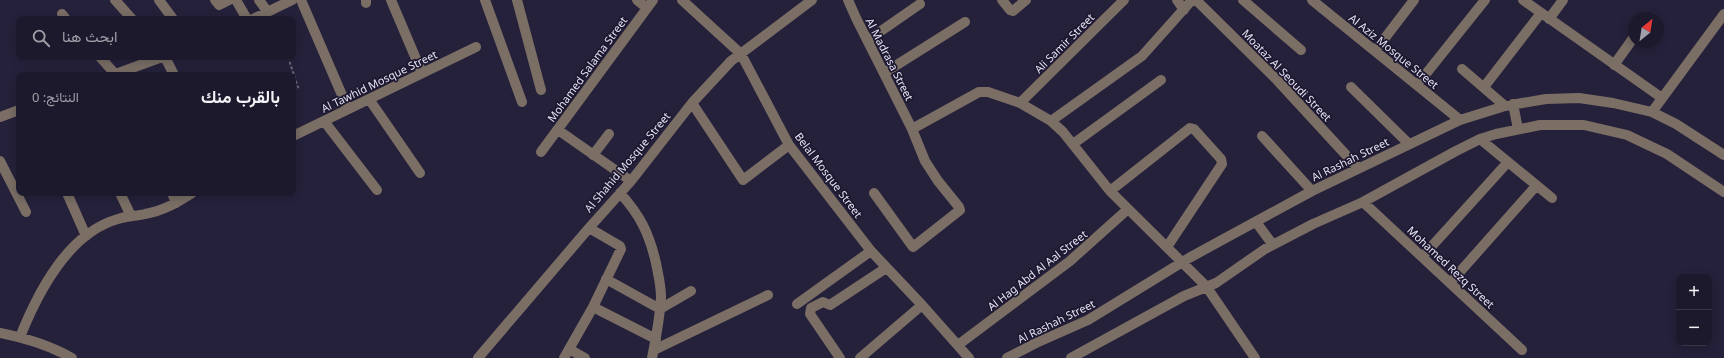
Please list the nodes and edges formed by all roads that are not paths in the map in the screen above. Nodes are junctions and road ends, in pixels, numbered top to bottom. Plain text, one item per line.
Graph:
1 (115, 0) edge
2 (159, 0) edge
3 (215, 0) edge
4 (229, 0) edge
5 (236, 0) edge
6 (259, 0) edge
7 (292, 0) edge
8 (301, 0) edge
9 (391, 0) edge
10 (485, 0) edge
11 (517, 0) edge
12 (637, 0) edge
13 (682, 0) edge
14 (812, 0) edge
15 (848, 0) edge
16 (1002, 0) edge
17 (1026, 0) edge
18 (1124, 0) edge
19 (1177, 0) edge
20 (1192, 0) edge
21 (1196, 0) edge
22 (1243, 0) edge
23 (1414, 0) edge
24 (1485, 0) edge
25 (1523, 0) edge
26 (1563, 0) edge
27 (1316, 1) edge
28 (650, 4) edge
29 (920, 4) dead end
30 (1184, 10) junction
31 (267, 11) junction
32 (1724, 14) edge
33 (129, 16) edge
34 (171, 16) edge
35 (245, 16) edge
36 (258, 16) edge
37 (1545, 16) junction
38 (965, 22) dead end
39 (868, 40) junction
40 (1628, 46) edge
41 (476, 47) dead end
42 (1301, 50) dead end
43 (1375, 51) junction
44 (740, 54) junction
45 (102, 60) edge
46 (155, 60) edge
47 (165, 60) edge
48 (1614, 66) junction
49 (1462, 69) dead end
50 (112, 72) edge
51 (123, 72) edge
52 (172, 72) edge
53 (422, 73) junction
54 (884, 73) junction
55 (1161, 80) dead end
56 (1417, 85) junction
57 (1351, 87) dead end
58 (1484, 87) junction
59 (541, 90) dead end
60 (1662, 98) junction
61 (369, 99) junction
62 (522, 102) dead end
63 (692, 103) junction
64 (1020, 103) junction
65 (1510, 106) junction
66 (348, 109) junction
67 (16, 111) edge
68 (1652, 112) junction
69 (0, 117) edge
70 (1460, 120) junction
71 (324, 121) junction
72 (1051, 121) junction
73 (1517, 125) junction
74 (912, 129) junction
75 (558, 130) junction
76 (608, 134) dead end
77 (296, 135) edge
78 (1262, 136) dead end
79 (1480, 139) junction
80 (1073, 144) junction
81 (1409, 144) junction
82 (789, 145) junction
83 (541, 152) dead end
84 (593, 155) junction
85 (1724, 155) edge
86 (0, 160) edge
87 (1508, 162) junction
88 (1358, 168) junction
89 (420, 174) dead end
90 (631, 181) junction
91 (1536, 186) junction
92 (377, 190) dead end
93 (1110, 191) junction
94 (1312, 191) junction
95 (16, 192) edge
96 (1724, 192) edge
97 (620, 193) junction
98 (874, 193) dead end
99 (18, 196) edge
100 (68, 196) edge
101 (121, 196) edge
102 (173, 196) edge
103 (187, 196) edge
104 (1552, 198) dead end
105 (1363, 202) junction
106 (176, 203) junction
107 (1128, 209) junction
108 (26, 212) dead end
109 (131, 216) junction
110 (1259, 225) junction
111 (588, 228) junction
112 (86, 236) junction
113 (1271, 242) junction
114 (1166, 247) junction
115 (872, 251) junction
116 (1422, 257) junction
117 (1184, 264) junction
118 (886, 268) junction
119 (606, 279) junction
120 (1450, 283) junction
121 (1203, 284) junction
122 (691, 291) dead end
123 (768, 296) dead end
124 (797, 304) dead end
125 (922, 305) junction
126 (593, 307) junction
127 (660, 309) junction
128 (0, 333) edge
129 (20, 337) junction
130 (656, 339) junction
131 (958, 345) junction
132 (1522, 350) dead end
133 (567, 354) edge
134 (653, 354) edge
135 (72, 358) edge
136 (478, 358) edge
137 (585, 358) edge
138 (840, 358) edge
139 (860, 358) edge
140 (969, 358) edge
141 (1007, 358) edge
142 (1071, 358) edge
143 (1255, 358) edge

1 - 33 street
2 - 34 street
3 - 4 street
5 - 35 street
6 - 31 street
7 - 31 street
8 - 66 street
9 - 53 street
10 - 62 street
11 - 59 street
12 - 28 street
13 - 44 street, Belal Mosque Street
14 - 44 street, Al Shahid Mosque Street
15 - 39 street, Al Madrasa Street
16 - 17 street
18 - 64 street, Ali Samir Street
19 - 30 street
20 - 30 street
21 - 88 street, Moataz Al Seoudi Street
22 - 42 street
23 - 43 street
24 - 56 street
25 - 37 street
26 - 37 street
27 - 43 street, Al Aziz Mosque Street
28 - 75 street, Mohamed Salama Street
29 - 39 street
30 - 72 street
31 - 36 street
32 - 60 street
37 - 48 street
37 - 58 street
38 - 54 street
39 - 54 street, Al Madrasa Street
40 - 48 street
41 - 53 street, Al Tawhid Mosque Street
43 - 56 street, Al Aziz Mosque Street
44 - 63 street, Al Shahid Mosque Street
44 - 82 street, Belal Mosque Street
45 - 50 street
46 - 51 street
47 - 52 street
48 - 60 street
49 - 58 street
53 - 61 street, Al Tawhid Mosque Street
54 - 74 street, Al Madrasa Street
55 - 80 street
56 - 70 street, Al Aziz Mosque Street
57 - 81 street
58 - 65 street
60 - 68 street
61 - 66 street, Al Tawhid Mosque Street
61 - 89 street
63 - 82 street
63 - 90 street, Al Shahid Mosque Street
64 - 72 street
64 - 74 street
65 - 68 street, Al Rashah Street
65 - 70 street, Al Rashah Street
65 - 73 street
66 - 71 street, Al Tawhid Mosque Street
67 - 69 street
68 - 85 street, Al Rashah Street
70 - 81 street, Al Rashah Street
71 - 77 street, Al Tawhid Mosque Street
71 - 92 street
72 - 80 street
73 - 79 street
73 - 96 street
74 - 98 street, Al Madrasa Street
75 - 83 street, Mohamed Salama Street
75 - 84 street
76 - 84 street
78 - 94 street
79 - 87 street
79 - 105 street
80 - 93 street
81 - 88 street, Al Rashah Street
82 - 115 street, Belal Mosque Street
84 - 90 street
86 - 95 street
87 - 91 street
87 - 116 street
88 - 94 street, Al Rashah Street
90 - 97 street, Al Shahid Mosque Street
91 - 104 street
91 - 120 street
93 - 107 street
93 - 114 street
94 - 110 street, Al Rashah Street
97 - 111 street, Al Shahid Mosque Street
97 - 127 street
99 - 108 street
100 - 112 street
101 - 109 street
102 - 106 street
103 - 106 street
105 - 113 street
105 - 116 street, Mohamed Rezq Street
106 - 109 street
107 - 114 street
107 - 131 street, Al Hag Abd Al Aal Street
109 - 112 street
110 - 113 street
110 - 117 street, Al Rashah Street
111 - 119 street
111 - 136 street, Al Shahid Mosque Street
112 - 129 street
113 - 121 street
114 - 117 street
115 - 118 street, Belal Mosque Street
115 - 124 street
116 - 120 street, Mohamed Rezq Street
117 - 121 street
117 - 141 street, Al Rashah Street
118 - 125 street, Belal Mosque Street
118 - 138 street
119 - 126 street
119 - 127 street
120 - 132 street, Mohamed Rezq Street
121 - 142 street
121 - 143 street
122 - 127 street
123 - 134 street
125 - 131 street, Belal Mosque Street
125 - 139 street
126 - 130 street
126 - 133 street
127 - 130 street
128 - 129 street
129 - 135 street
130 - 134 street
131 - 140 street, Belal Mosque Street
133 - 137 street

